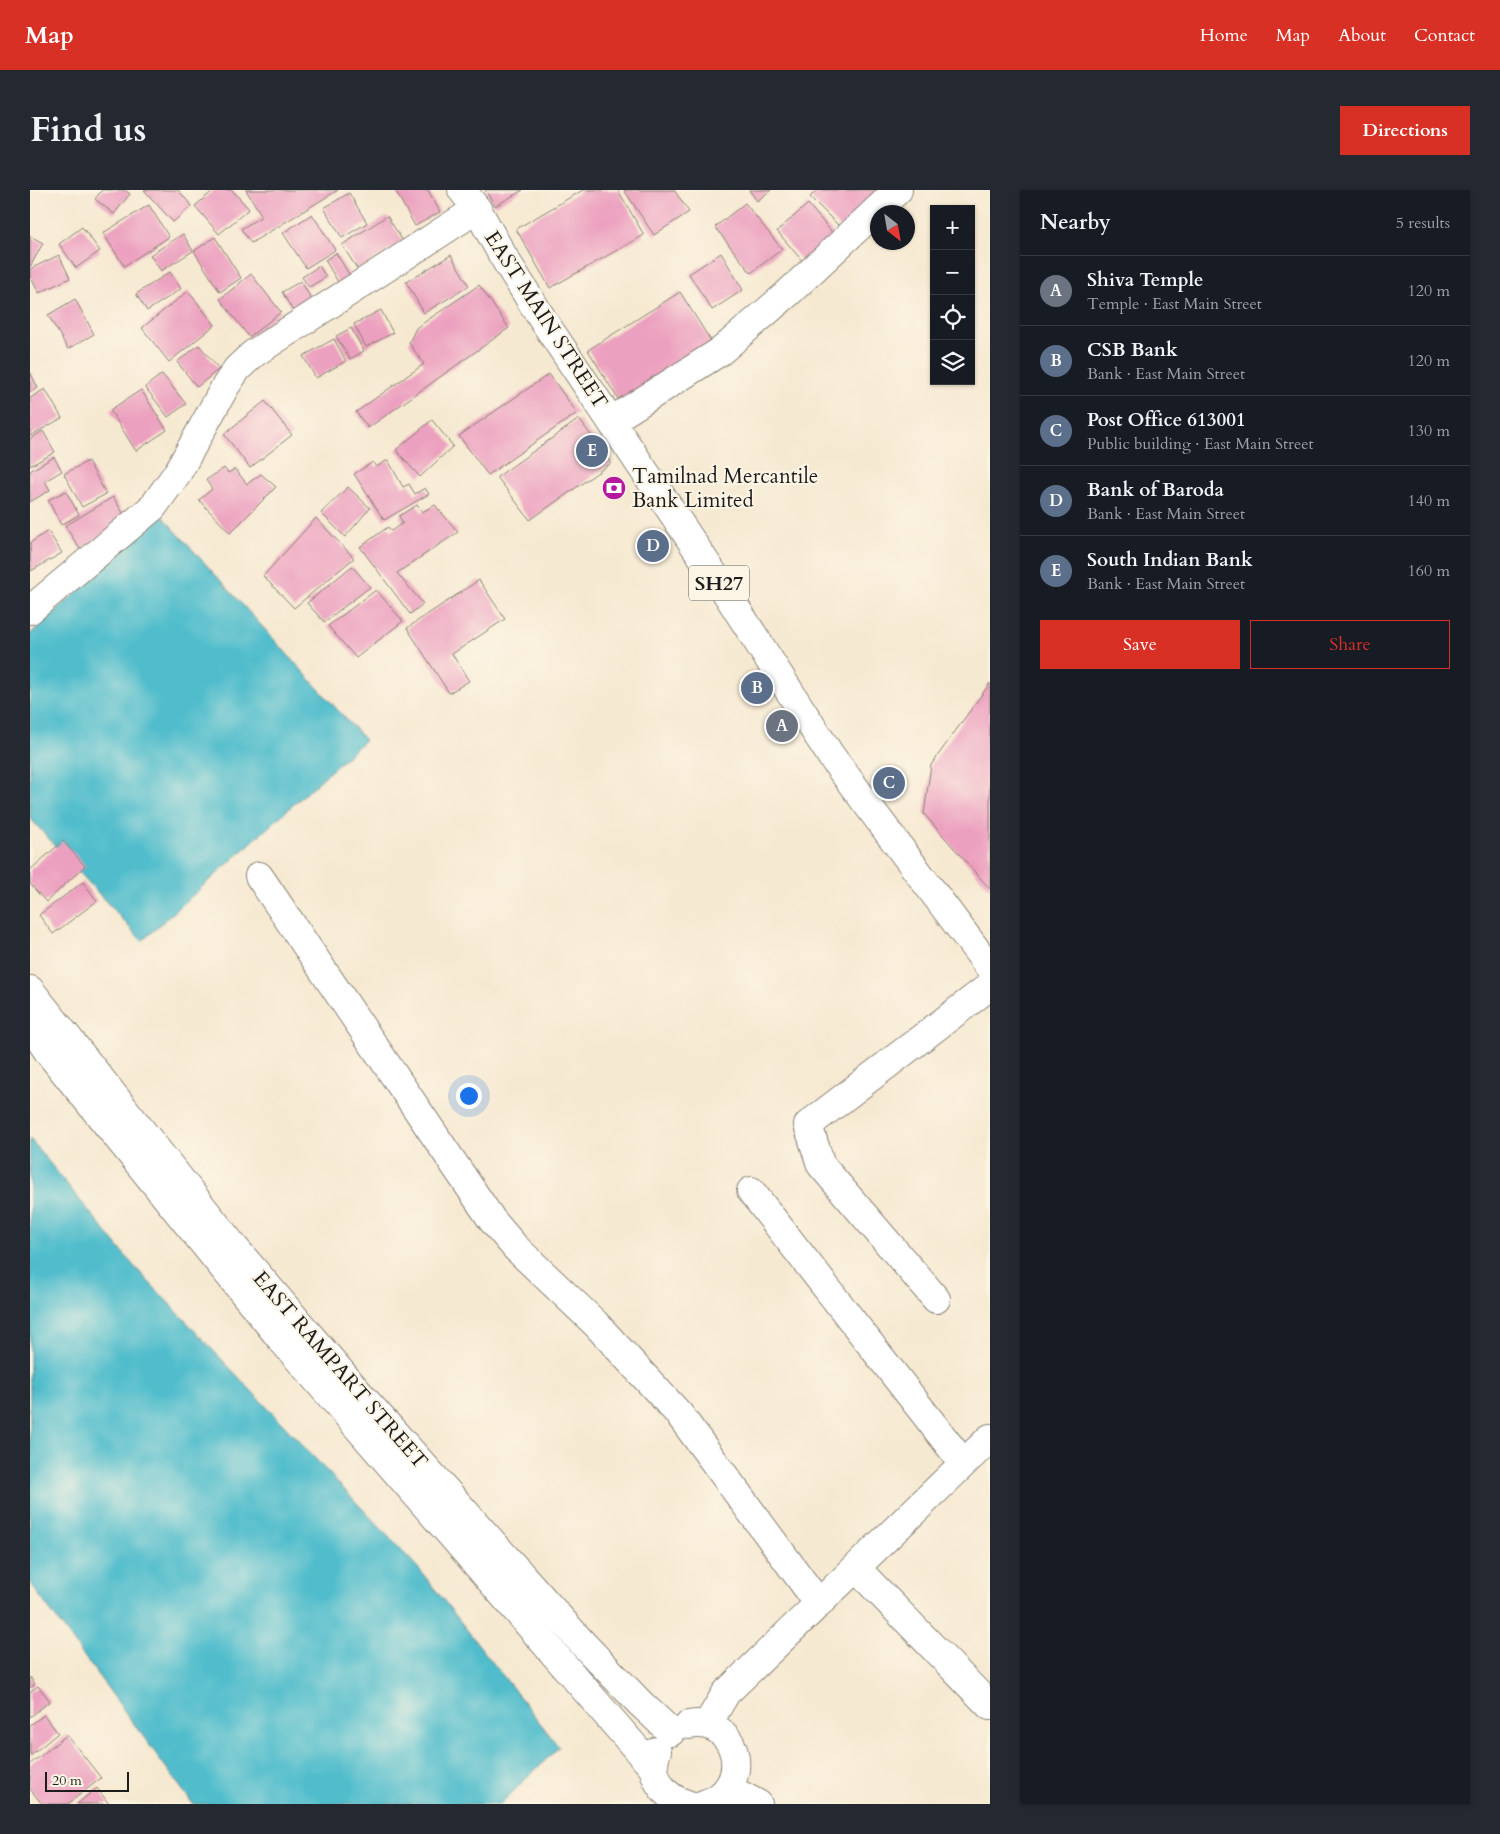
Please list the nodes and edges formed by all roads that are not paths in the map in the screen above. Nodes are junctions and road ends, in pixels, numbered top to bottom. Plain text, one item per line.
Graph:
1 (898, 190) edge
2 (469, 200) edge
3 (611, 421) junction
4 (30, 610) edge
5 (259, 876) dead end
6 (990, 968) edge
7 (990, 986) edge
8 (30, 990) edge
9 (30, 1025) edge
10 (751, 1191) dead end
11 (936, 1299) dead end
12 (990, 1438) edge
13 (963, 1463) junction
14 (856, 1568) junction
15 (819, 1604) junction
16 (990, 1706) edge
17 (707, 1725) junction
18 (670, 1732) junction
19 (654, 1769) junction
20 (728, 1788) junction
21 (686, 1803) edge
22 (758, 1804) edge

1 - 3 street
2 - 3 street, EAST MAIN STREET / SH27
2 - 4 street
3 - 6 street, EAST MAIN STREET / SH27
5 - 15 street
7 - 11 street
8 - 18 street, EAST RAMPART STREET
9 - 19 street
10 - 13 street
12 - 13 street
13 - 14 street
14 - 15 street
14 - 16 street
15 - 17 street
17 - 18 street
17 - 20 street
18 - 19 street
19 - 21 street
20 - 21 street
20 - 22 street

